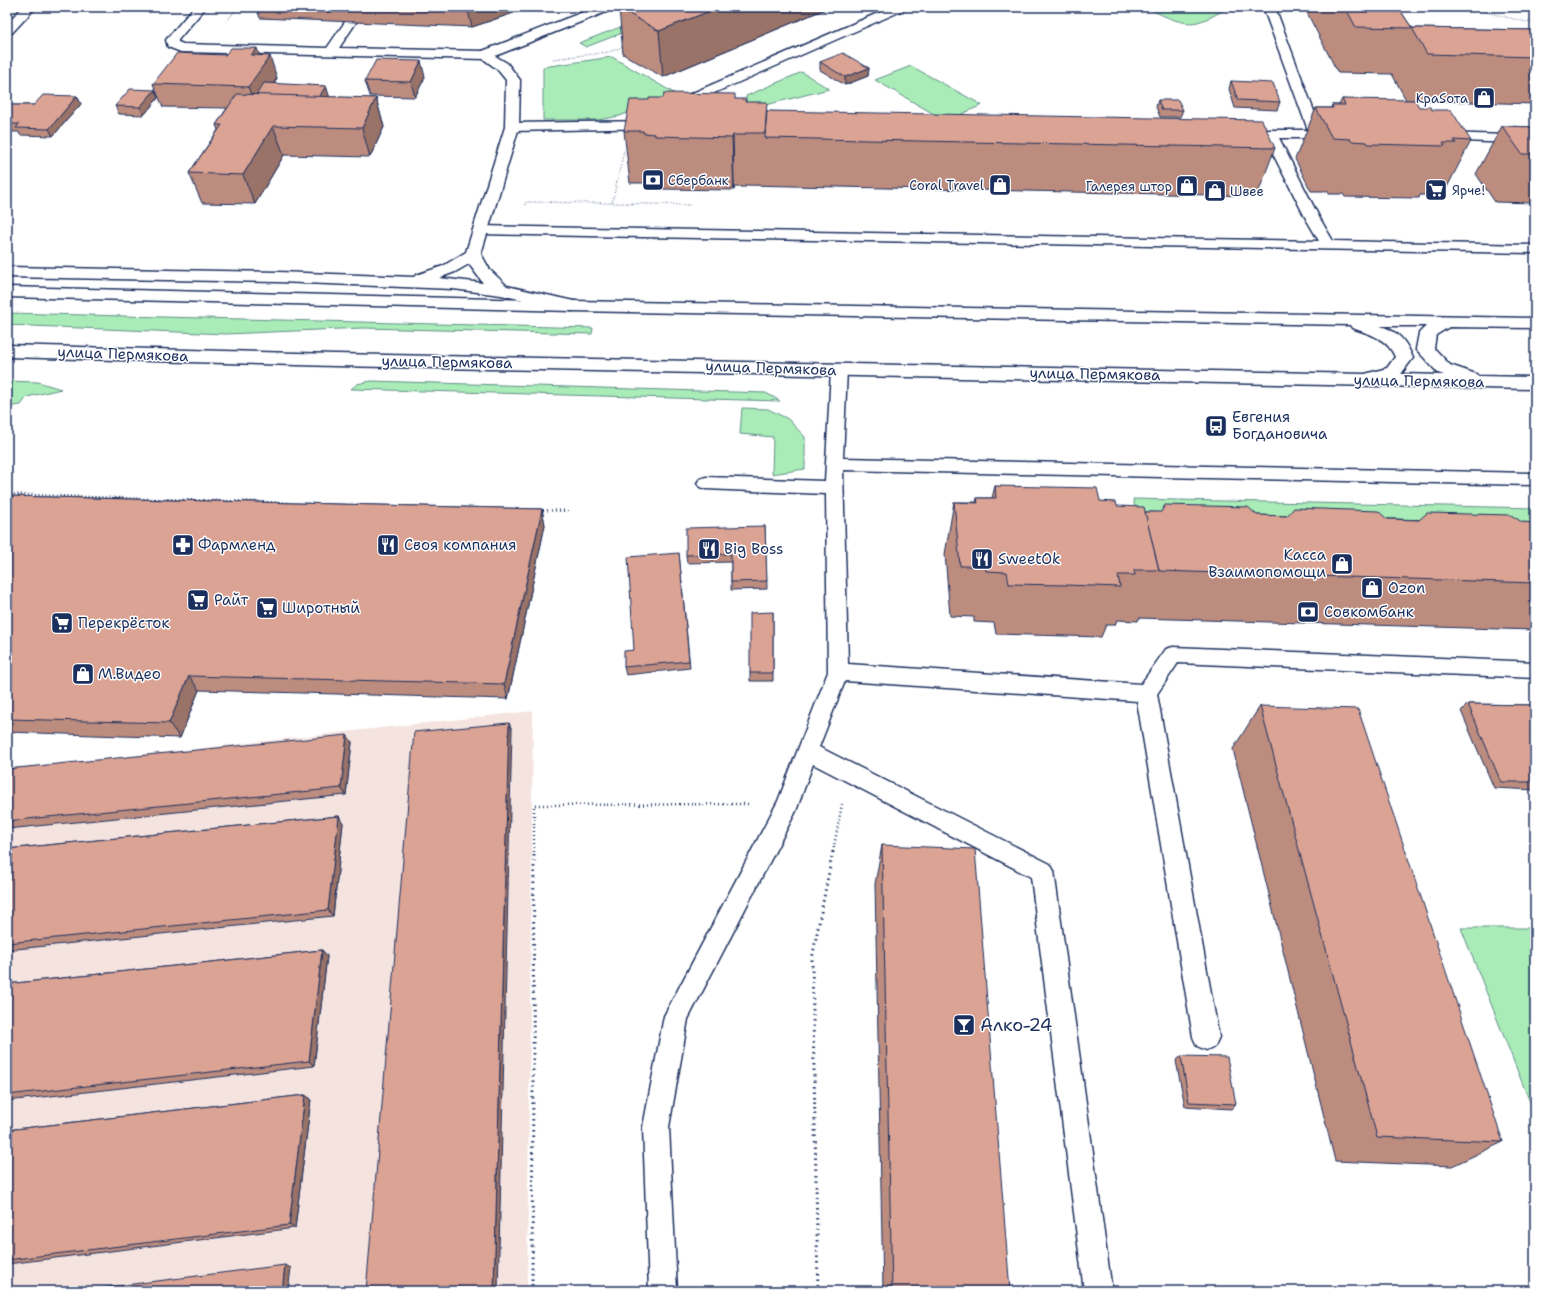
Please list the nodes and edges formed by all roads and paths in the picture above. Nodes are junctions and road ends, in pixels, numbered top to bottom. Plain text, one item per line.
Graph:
1 (30, 7) edge
2 (200, 7) edge
3 (238, 7) edge
4 (607, 7) edge
5 (902, 7) edge
6 (1269, 7) edge
7 (1464, 7) edge
8 (351, 21) dead end
9 (1535, 24) edge
10 (7, 30) edge
11 (631, 43) edge
12 (205, 48) junction
13 (332, 50) junction
14 (485, 55) junction
15 (502, 66) junction
16 (629, 125) junction
17 (661, 126) edge
18 (512, 128) junction
19 (1230, 134) edge
20 (1270, 134) junction
21 (1316, 134) junction
22 (1339, 134) edge
23 (1433, 137) edge
24 (1535, 140) edge
25 (691, 205) dead end
26 (480, 230) junction
27 (1328, 244) junction
28 (1535, 249) edge
29 (473, 254) junction
30 (7, 272) edge
31 (406, 282) junction
32 (502, 290) junction
33 (7, 292) edge
34 (572, 306) junction
35 (1341, 318) junction
36 (1446, 321) junction
37 (1535, 322) edge
38 (7, 351) edge
39 (839, 370) junction
40 (1361, 379) junction
41 (1482, 382) junction
42 (1535, 383) edge
43 (834, 464) junction
44 (1535, 479) edge
45 (706, 483) dead end
46 (834, 488) junction
47 (7, 494) edge
48 (293, 503) edge
49 (531, 510) edge
50 (571, 511) dead end
51 (1535, 670) edge
52 (838, 672) junction
53 (1146, 693) junction
54 (807, 751) junction
55 (848, 772) junction
56 (788, 804) junction
57 (1206, 1037) dead end
58 (532, 1291) edge
59 (663, 1291) edge
60 (818, 1291) edge
61 (1098, 1291) edge

1 - 10 main road
2 - 12 lane
3 - 12 path
4 - 14 main road
5 - 16 lane
6 - 21 lane
7 - 9 path
8 - 13 lane
11 - 15 path
12 - 13 lane
13 - 14 lane
14 - 15 main road
15 - 18 main road
16 - 17 lane
16 - 18 lane
16 - 25 path
18 - 26 main road
19 - 20 lane
20 - 21 lane
20 - 27 lane
21 - 22 lane
23 - 24 lane
26 - 27 lane
26 - 29 main road
27 - 28 lane
29 - 31 main road
29 - 32 main road
30 - 31 main road
31 - 32 main road
32 - 34 main road
33 - 34 main road
34 - 35 main road
35 - 36 main road
35 - 40 main road
36 - 37 main road
36 - 41 main road
38 - 39 main road, улица Пермякова
39 - 40 main road, улица Пермякова
39 - 43 lane
40 - 41 main road, улица Пермякова
41 - 42 main road, улица Пермякова
43 - 44 lane
43 - 46 lane
45 - 46 lane
46 - 52 lane
47 - 48 path
49 - 50 path
51 - 53 lane
52 - 53 lane
52 - 54 lane
53 - 57 lane
54 - 55 lane
54 - 56 lane
55 - 60 path
55 - 61 lane
56 - 58 path
56 - 59 lane

